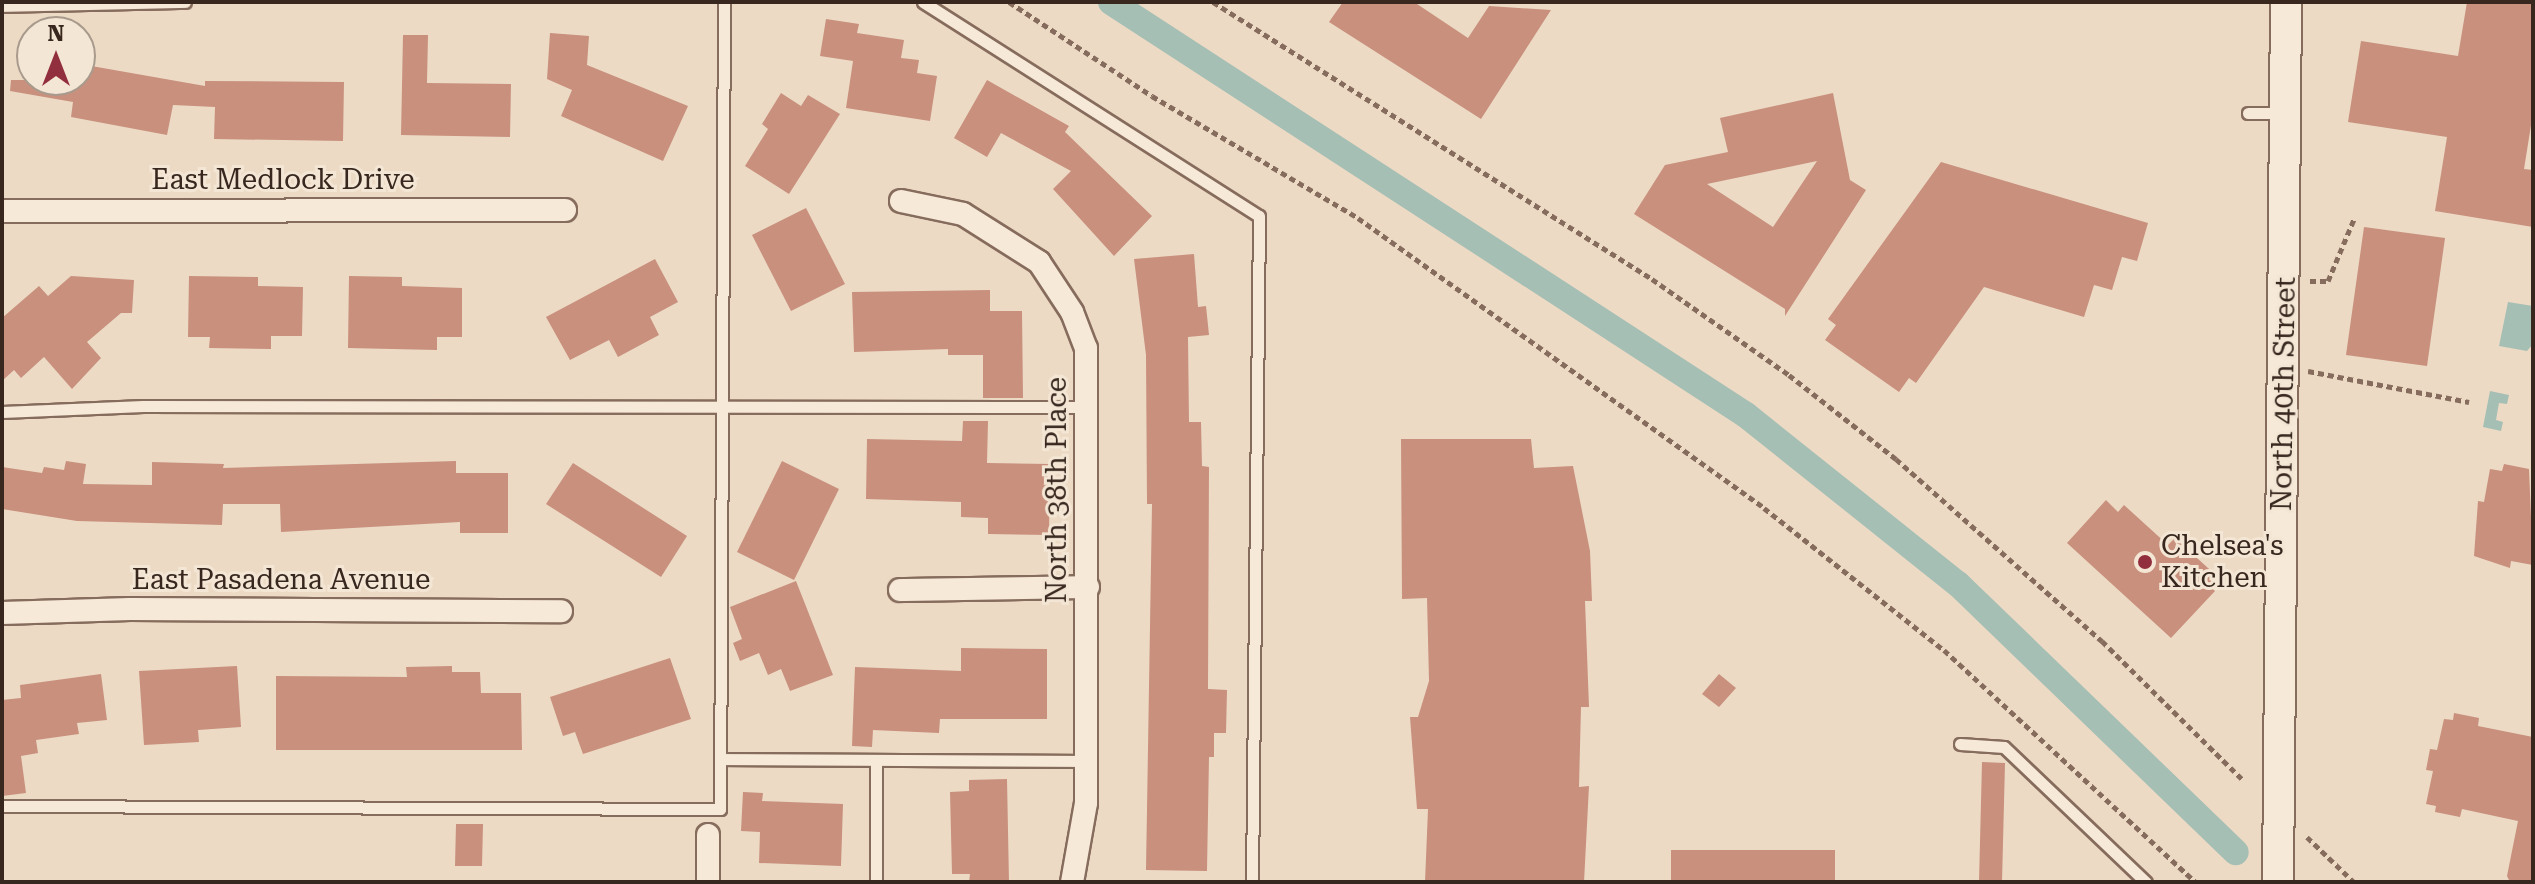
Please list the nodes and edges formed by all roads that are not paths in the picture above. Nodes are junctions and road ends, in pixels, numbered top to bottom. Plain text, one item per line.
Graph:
1 (185, 2) edge
2 (724, 2) edge
3 (923, 2) edge
4 (2286, 2) edge
5 (2, 6) edge
6 (2248, 113) dead end
7 (2286, 113) junction
8 (901, 201) dead end
9 (565, 210) dead end
10 (2, 211) edge
11 (1088, 407) junction
12 (722, 408) junction
13 (2, 412) edge
14 (1088, 587) junction
15 (900, 590) dead end
16 (561, 611) dead end
17 (2, 613) edge
18 (1960, 744) dead end
19 (720, 759) junction
20 (876, 760) junction
21 (1086, 761) junction
22 (2, 806) edge
23 (708, 835) dead end
24 (708, 882) edge
25 (876, 882) edge
26 (1072, 882) edge
27 (1252, 882) edge
28 (2146, 882) edge
29 (2278, 882) edge

1 - 5 lane
2 - 12 lane
3 - 27 lane
4 - 7 main road, North 40th Street
6 - 7 lane
7 - 29 main road, North 40th Street
8 - 11 street, North 38th Place
9 - 10 street, East Medlock Drive
11 - 12 lane
11 - 14 street, North 38th Place
12 - 13 lane
12 - 19 lane
14 - 15 street
14 - 21 street, North 38th Place
16 - 17 street, East Pasadena Avenue
18 - 28 lane
19 - 20 lane
19 - 22 lane
20 - 21 lane
20 - 25 lane
21 - 26 street, North 38th Place
23 - 24 street

